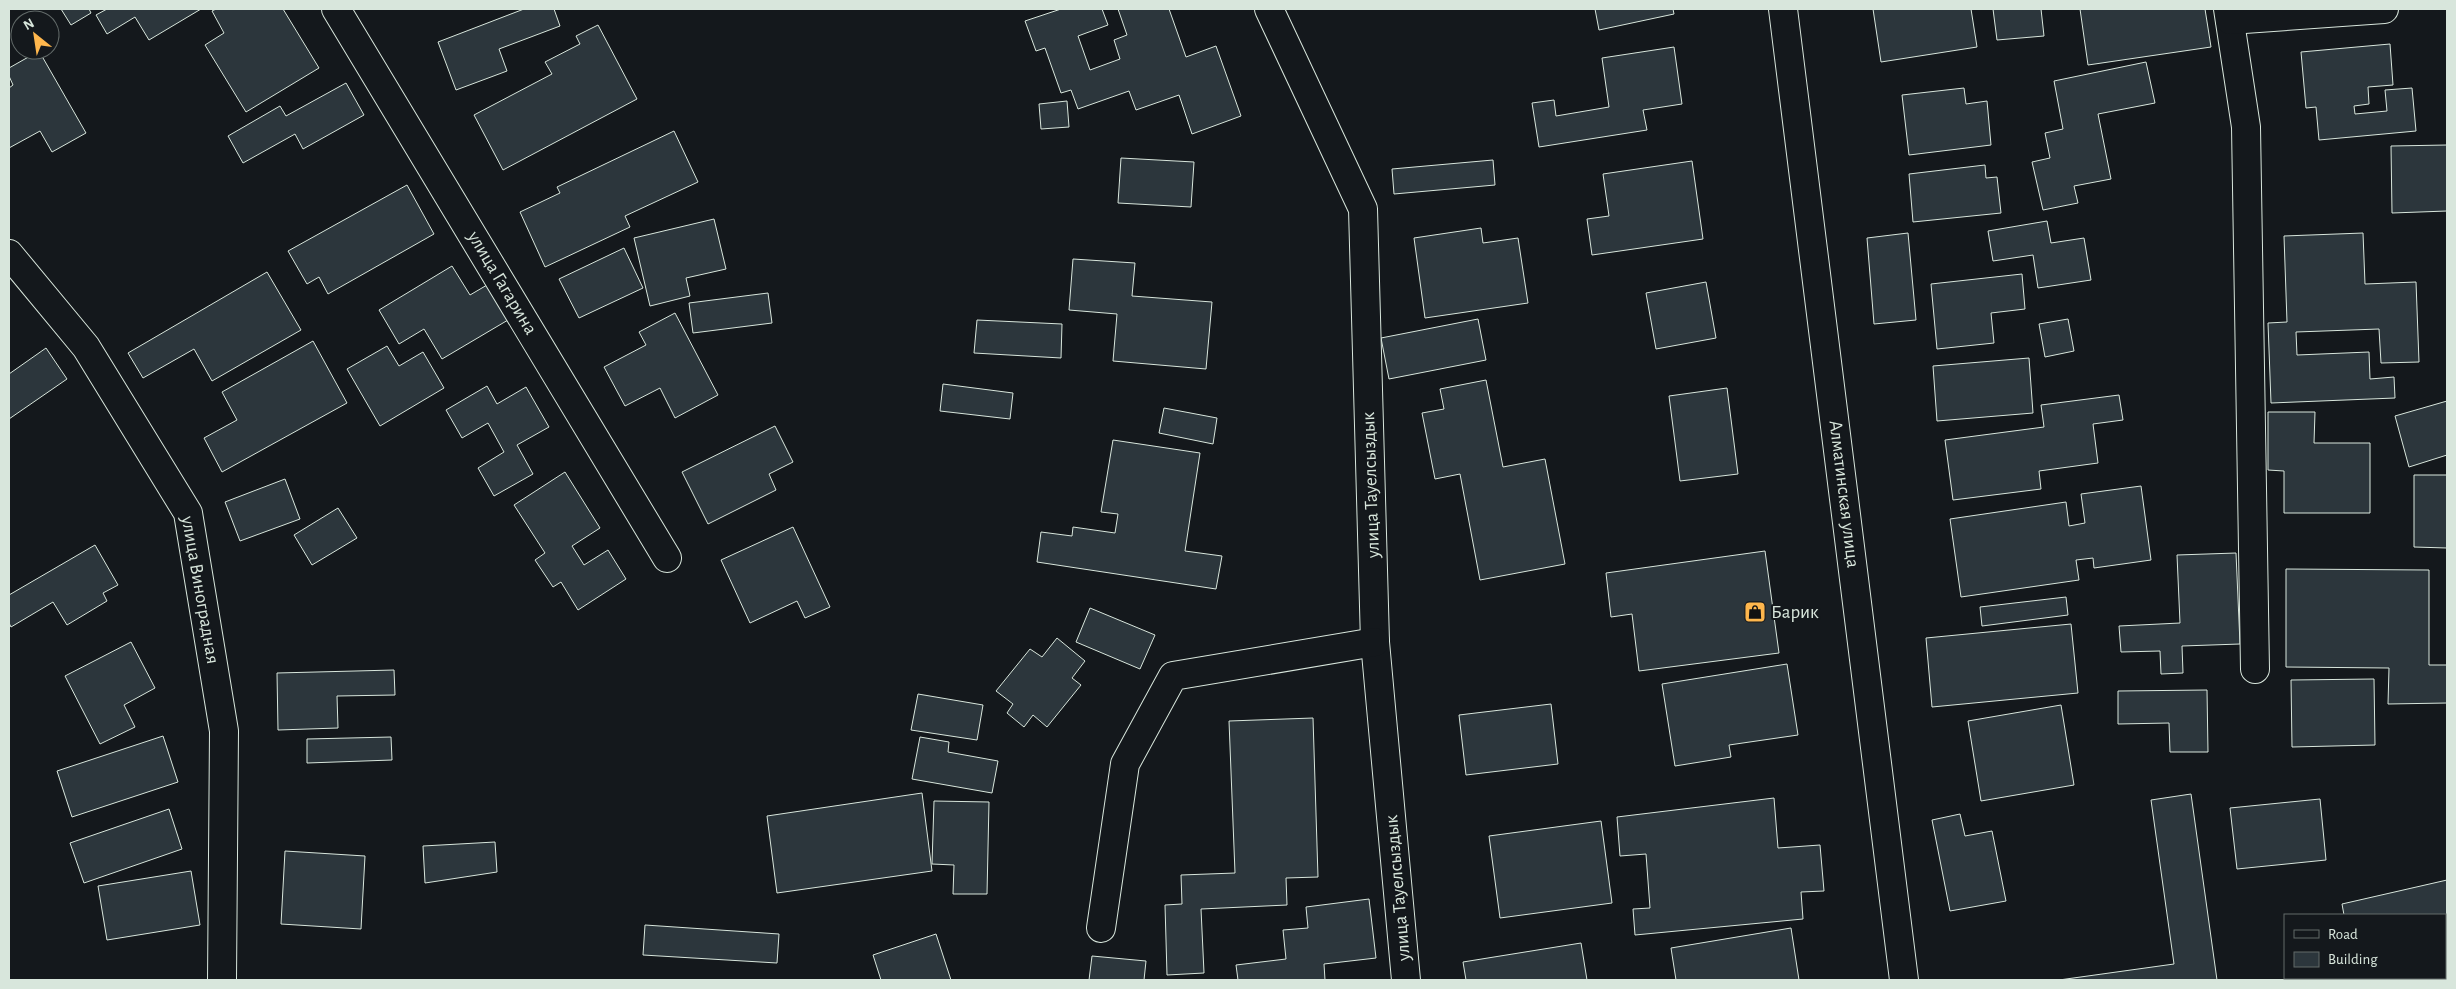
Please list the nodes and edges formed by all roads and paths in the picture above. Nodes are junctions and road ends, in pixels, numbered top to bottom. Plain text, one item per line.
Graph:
1 (336, 9) edge
2 (1269, 9) edge
3 (1783, 9) edge
4 (2384, 9) edge
5 (2229, 14) edge
6 (9, 254) edge
7 (667, 558) dead end
8 (1375, 642) junction
9 (2255, 669) dead end
10 (1101, 928) dead end
11 (222, 980) edge
12 (1406, 980) edge
13 (1904, 980) edge

1 - 7 street, улица Гагарина
2 - 8 street, улица Тауелсыздык
3 - 13 street, Алматинская улица
4 - 5 street
5 - 9 street
6 - 11 street, улица Виноградная
8 - 10 street
8 - 12 street, улица Тауелсыздык

